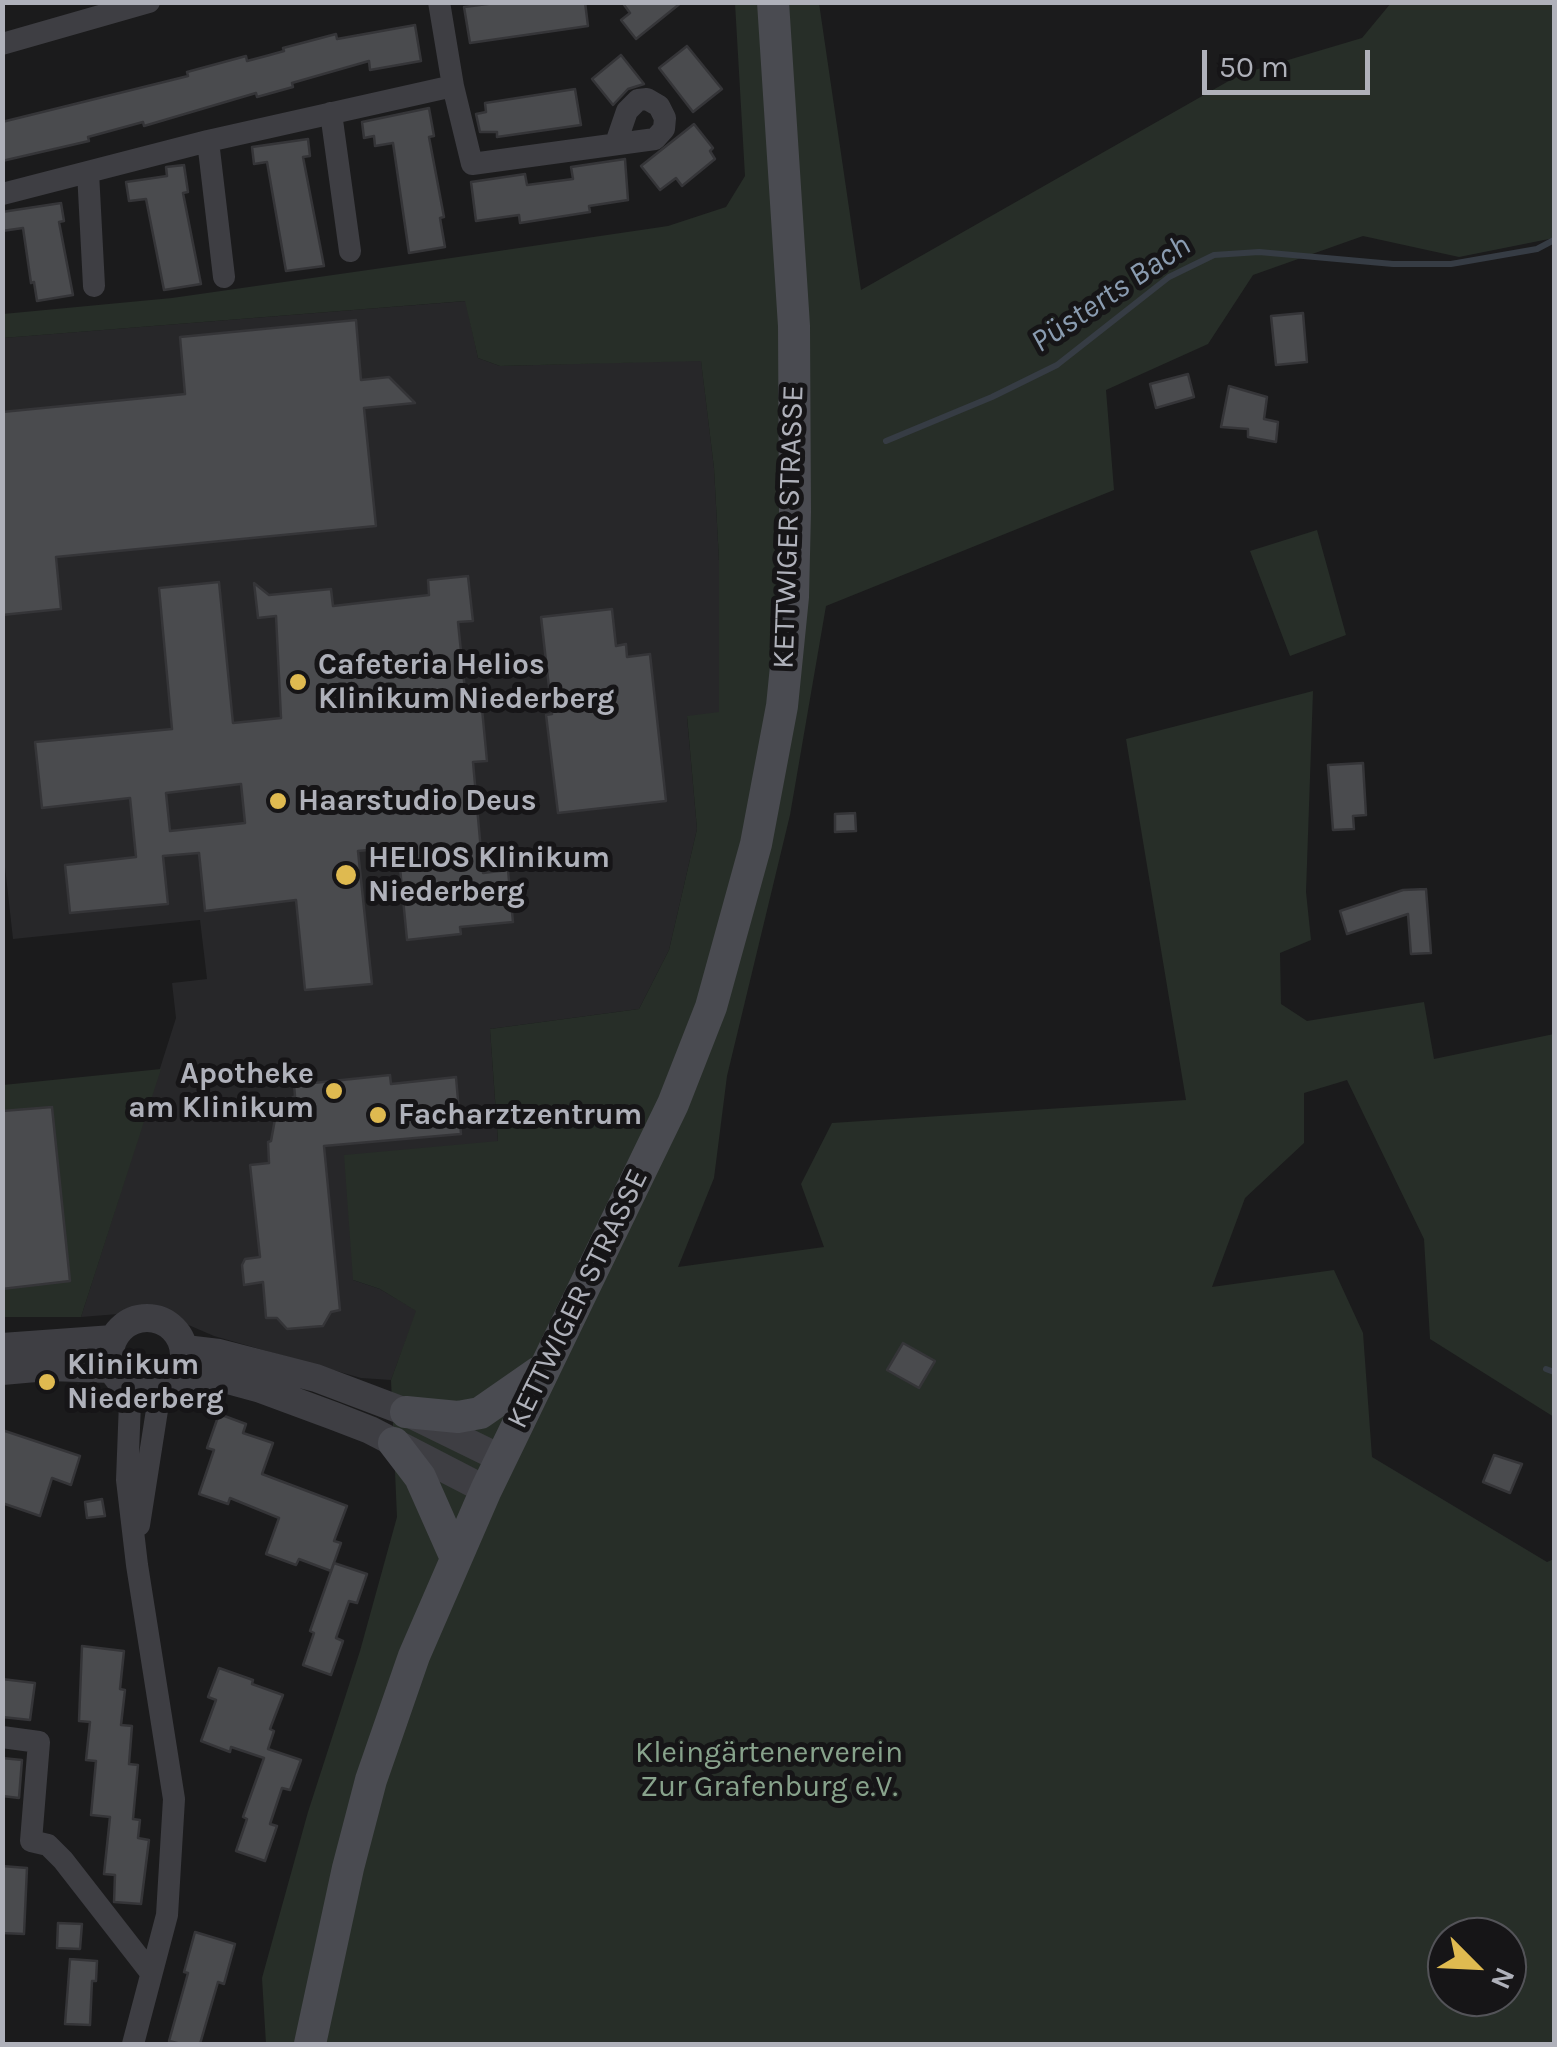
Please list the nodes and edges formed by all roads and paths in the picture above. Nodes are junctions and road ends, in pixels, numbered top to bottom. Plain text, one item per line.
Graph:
1 (149, 2) edge
2 (439, 2) edge
3 (773, 2) edge
4 (2, 44) edge
5 (453, 86) junction
6 (331, 113) junction
7 (208, 142) junction
8 (616, 143) dead end
9 (88, 172) junction
10 (2, 194) edge
11 (350, 251) dead end
12 (224, 277) dead end
13 (94, 286) dead end
14 (113, 1339) junction
15 (2, 1346) edge
16 (547, 1366) junction
17 (2, 1371) edge
18 (175, 1371) junction
19 (116, 1375) junction
20 (406, 1412) junction
21 (394, 1443) junction
22 (500, 1458) junction
23 (486, 1490) junction
24 (136, 1538) junction
25 (455, 1556) junction
26 (2, 1737) edge
27 (150, 1973) junction
28 (133, 2044) edge
29 (310, 2044) edge

1 - 4 street
2 - 5 street
3 - 16 main road, KETTWIGER STRASSE
5 - 6 street
5 - 8 street
6 - 7 street
6 - 11 street
7 - 9 street
7 - 12 street
9 - 10 street
9 - 13 street
14 - 15 street
14 - 18 street
14 - 19 street
16 - 20 main road
16 - 22 main road, KETTWIGER STRASSE
17 - 19 street
18 - 19 street
18 - 20 street
18 - 21 street
18 - 24 street
19 - 24 street
20 - 22 street
21 - 23 street
21 - 25 main road
22 - 23 main road, KETTWIGER STRASSE
23 - 25 main road, KETTWIGER STRASSE
24 - 27 street
25 - 29 main road, KETTWIGER STRASSE
26 - 27 street
27 - 28 street

